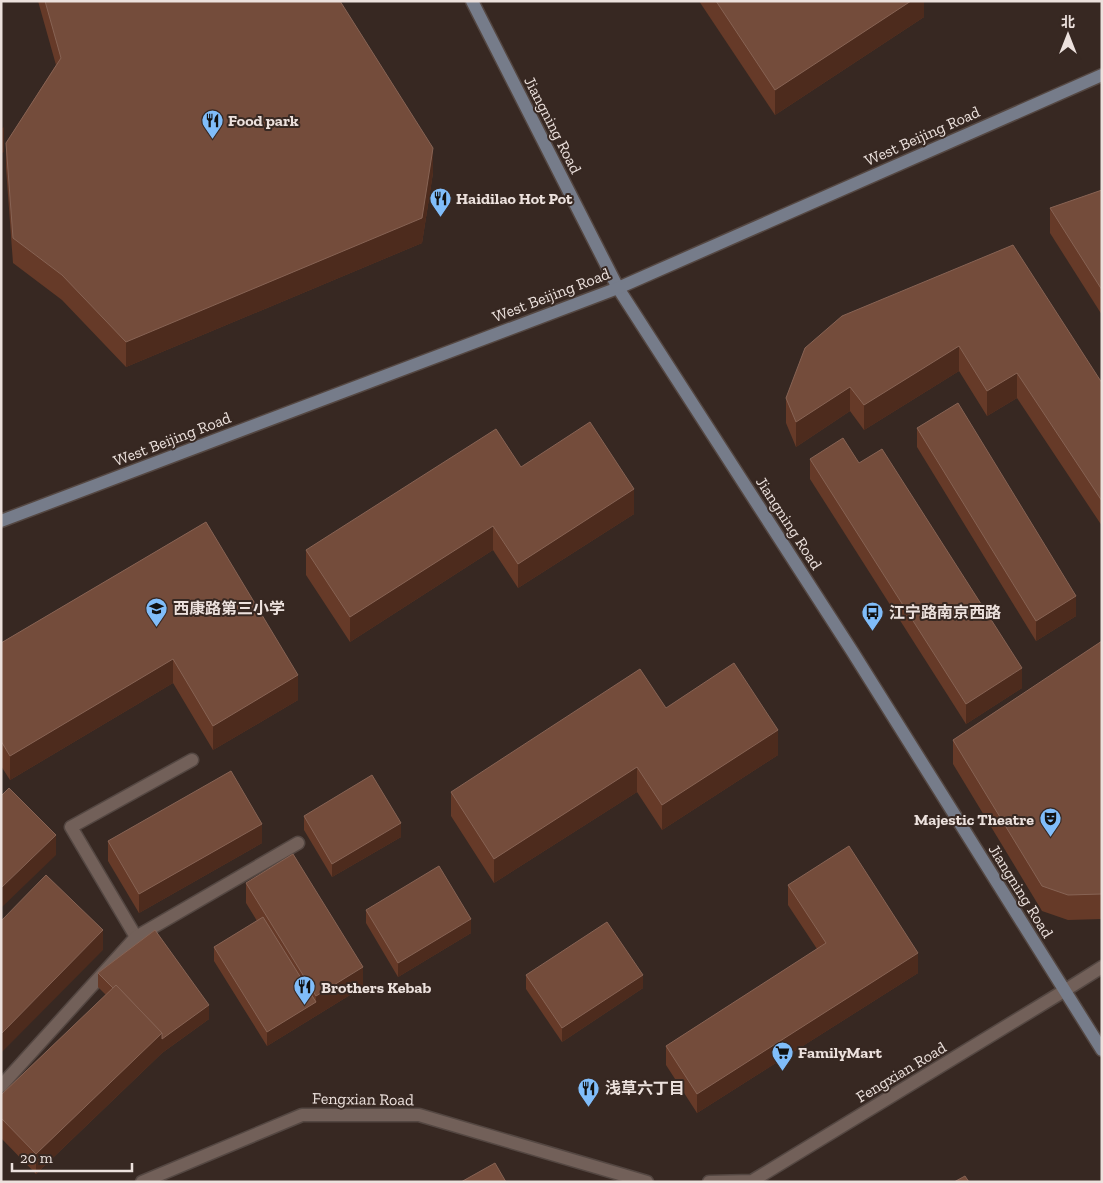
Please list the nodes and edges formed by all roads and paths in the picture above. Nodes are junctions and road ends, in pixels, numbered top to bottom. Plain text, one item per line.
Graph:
1 (472, 1) edge
2 (1102, 75) edge
3 (618, 288) junction
4 (1, 521) edge
5 (192, 760) dead end
6 (298, 843) dead end
7 (136, 937) junction
8 (1102, 967) edge
9 (1064, 991) junction
10 (1102, 1050) edge
11 (1, 1086) edge
12 (142, 1182) edge
13 (647, 1182) edge
14 (709, 1182) edge

1 - 3 main road, Jiangning Road
2 - 3 main road, West Beijing Road
3 - 4 main road, West Beijing Road
3 - 9 main road, Jiangning Road
5 - 7 street
6 - 7 street
7 - 11 street
8 - 9 street, Fengxian Road
9 - 10 main road, Jiangning Road
9 - 14 street, Fengxian Road
12 - 13 street, Fengxian Road

